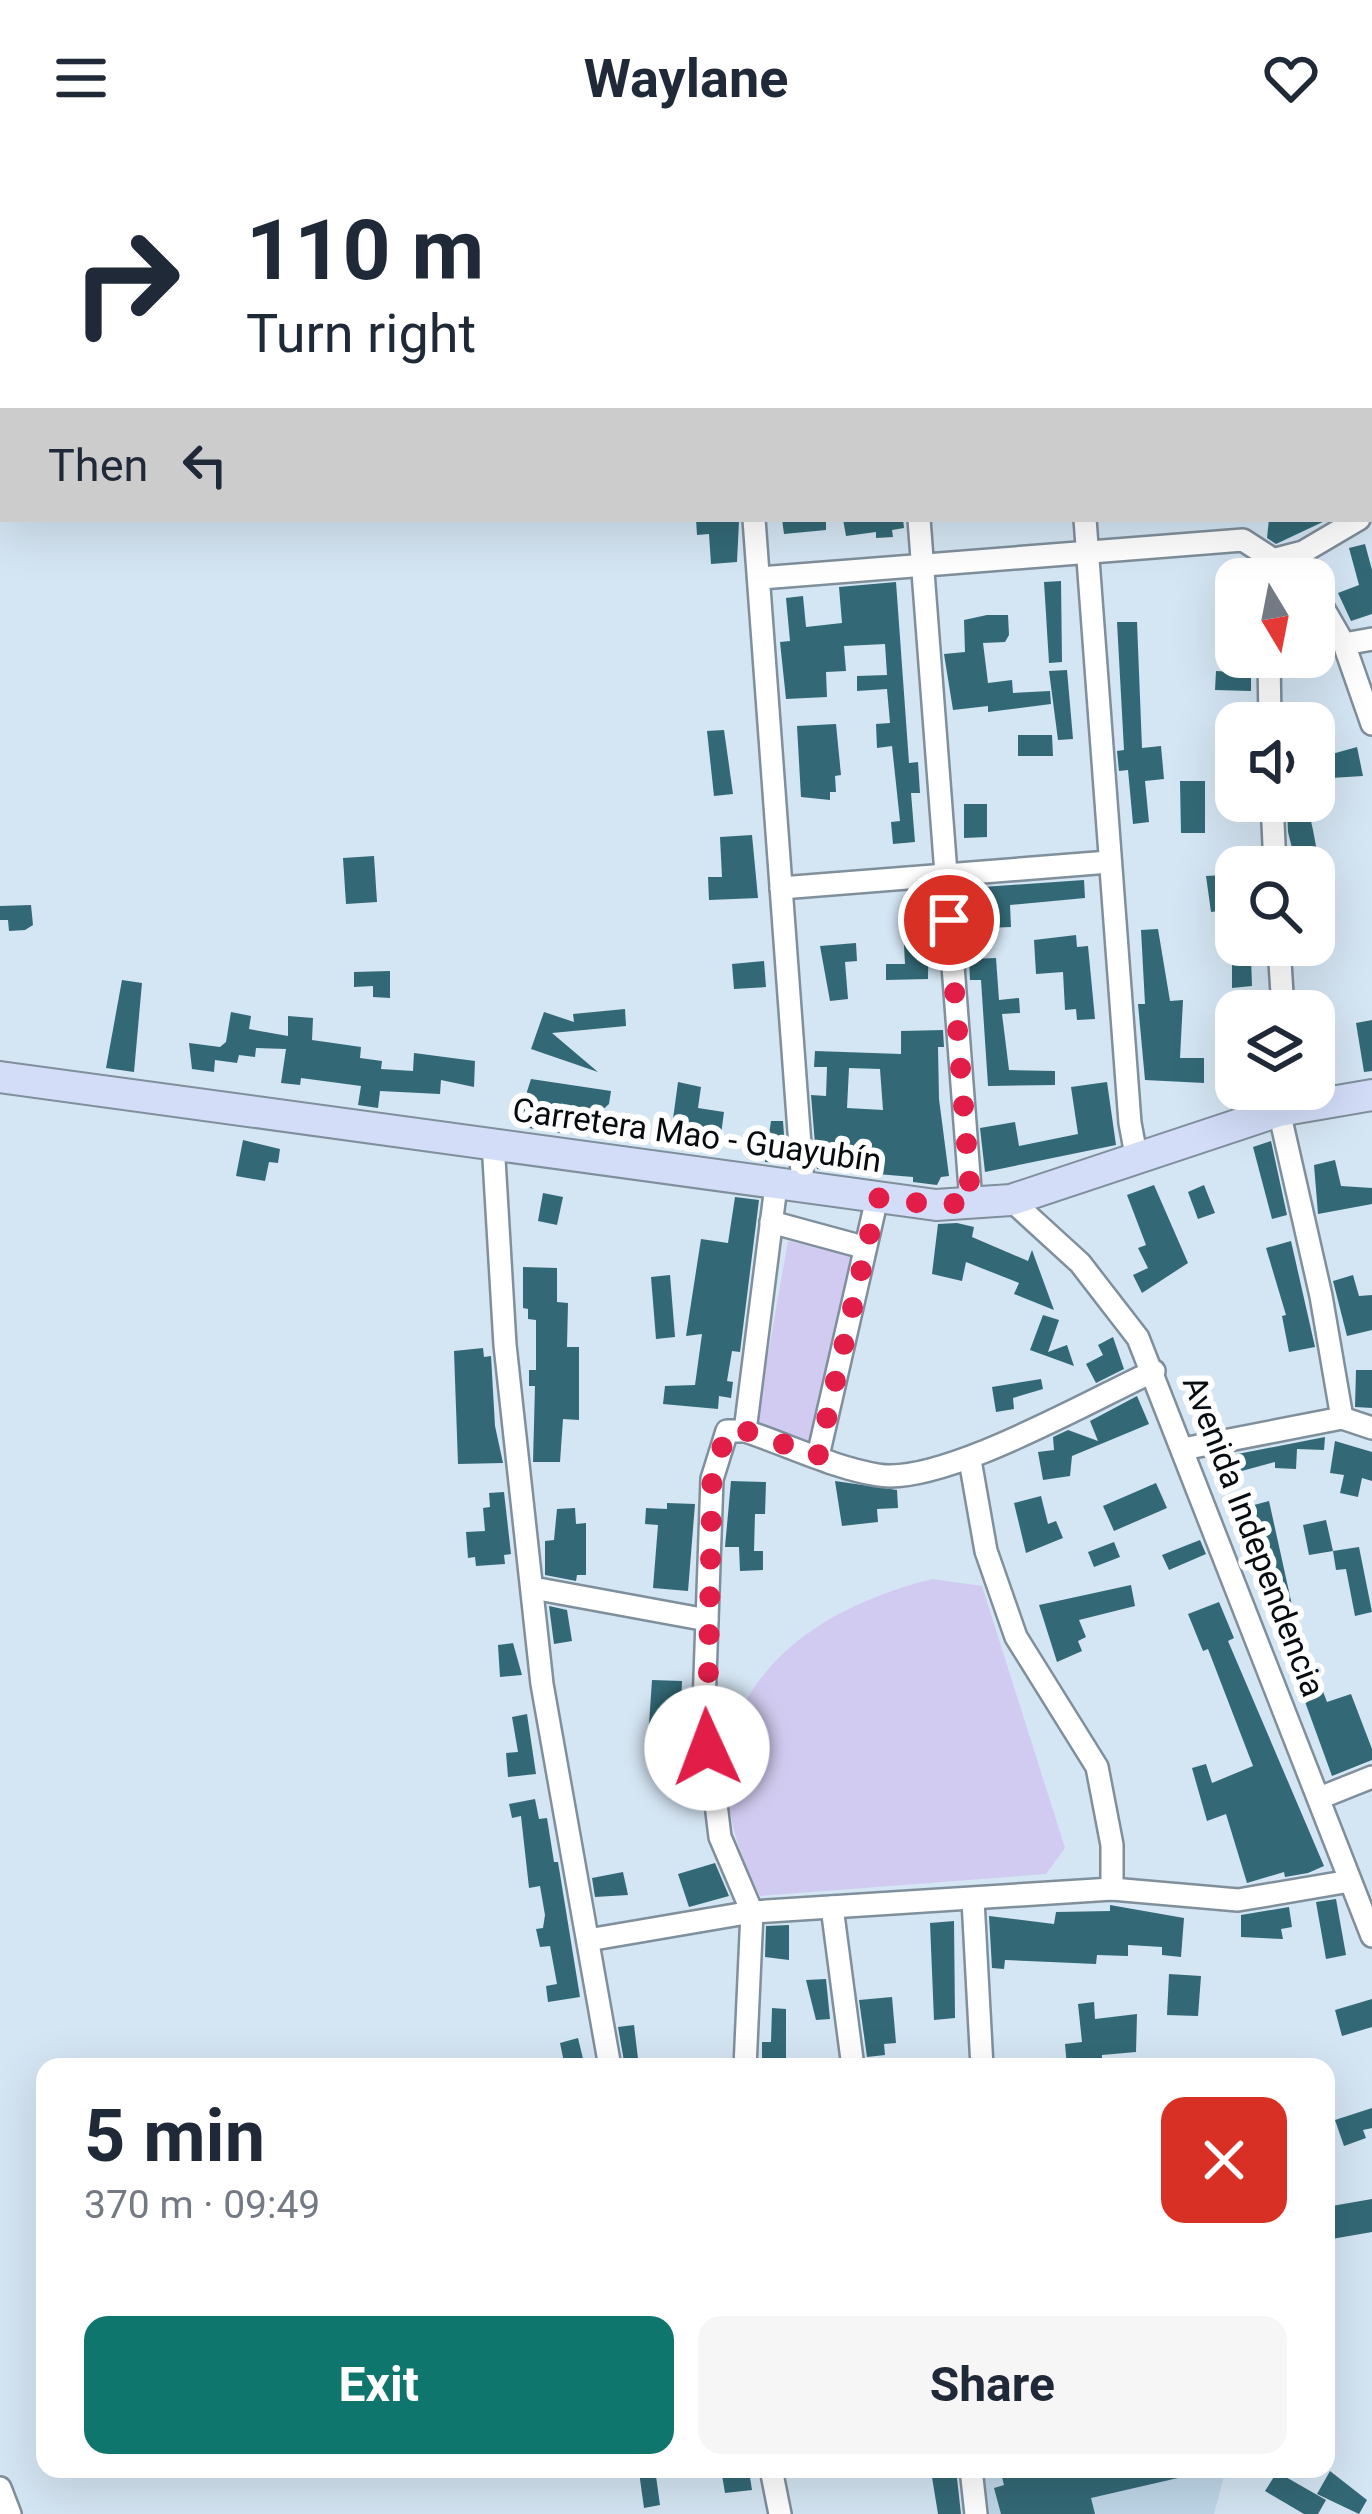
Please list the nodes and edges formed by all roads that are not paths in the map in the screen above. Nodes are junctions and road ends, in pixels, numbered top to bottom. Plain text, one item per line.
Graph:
1 (754, 522) edge
2 (919, 522) edge
3 (1085, 522) edge
4 (1354, 522) edge
5 (1243, 530) edge
6 (1088, 551) junction
7 (1263, 558) edge
8 (1292, 558) edge
9 (922, 565) junction
10 (760, 578) junction
11 (1335, 628) edge
12 (1372, 639) edge
13 (1344, 644) junction
14 (1372, 724) edge
15 (1109, 862) junction
16 (945, 872) junction
17 (781, 888) junction
18 (0, 1077) edge
19 (1372, 1095) edge
20 (1335, 1098) edge
21 (1273, 1110) edge
22 (1296, 1110) edge
23 (493, 1142) junction
24 (1138, 1160) junction
25 (789, 1186) junction
26 (878, 1198) junction
27 (1011, 1200) junction
28 (971, 1202) junction
29 (771, 1222) junction
30 (863, 1247) junction
31 (1154, 1371) junction
32 (1342, 1418) junction
33 (1372, 1428) edge
34 (746, 1431) junction
35 (1183, 1448) junction
36 (818, 1456) junction
37 (970, 1460) junction
38 (533, 1588) junction
39 (707, 1620) junction
40 (1372, 1777) edge
41 (1322, 1797) junction
42 (1350, 1881) junction
43 (1112, 1889) junction
44 (973, 1900) junction
45 (832, 1907) junction
46 (752, 1912) junction
47 (1372, 1936) edge
48 (588, 1940) junction
49 (608, 2058) edge
50 (745, 2058) edge
51 (852, 2058) edge
52 (982, 2058) edge
53 (773, 2478) edge
54 (972, 2478) edge
55 (0, 2488) edge
56 (10, 2514) edge
57 (779, 2514) edge
58 (976, 2514) edge

1 - 10 street
2 - 9 street
3 - 6 street
4 - 8 street
5 - 6 street
5 - 7 street
6 - 9 street
6 - 15 street
9 - 10 street
9 - 16 street
10 - 17 street
11 - 13 street
12 - 13 street
13 - 14 street
15 - 16 street
15 - 24 street
16 - 17 street
16 - 28 street
17 - 25 street
18 - 23 main road, Carretera Mao - Guayubín
19 - 20 main road, Carretera Mao - Guayubín
21 - 24 main road, Carretera Mao - Guayubín
22 - 32 street
23 - 25 main road, Carretera Mao - Guayubín
23 - 38 street
24 - 27 main road, Carretera Mao - Guayubín
25 - 26 main road, Carretera Mao - Guayubín
25 - 29 street
26 - 28 main road, Carretera Mao - Guayubín
26 - 30 street
27 - 28 main road, Carretera Mao - Guayubín
27 - 31 street, Avenida Independencia
29 - 30 street
29 - 34 street
30 - 36 street
31 - 35 street, Avenida Independencia
31 - 37 street
32 - 33 street
32 - 35 street
34 - 36 street
34 - 39 street
35 - 41 street, Avenida Independencia
36 - 37 street
37 - 43 street
38 - 39 street
38 - 48 street
39 - 46 street
40 - 41 street
41 - 42 street, Avenida Independencia
42 - 43 street
42 - 47 street, Avenida Independencia
43 - 44 street
44 - 45 street
44 - 52 street
45 - 46 street
45 - 51 street
46 - 48 street
46 - 50 street
48 - 49 street
53 - 57 street
54 - 58 street
55 - 56 street

